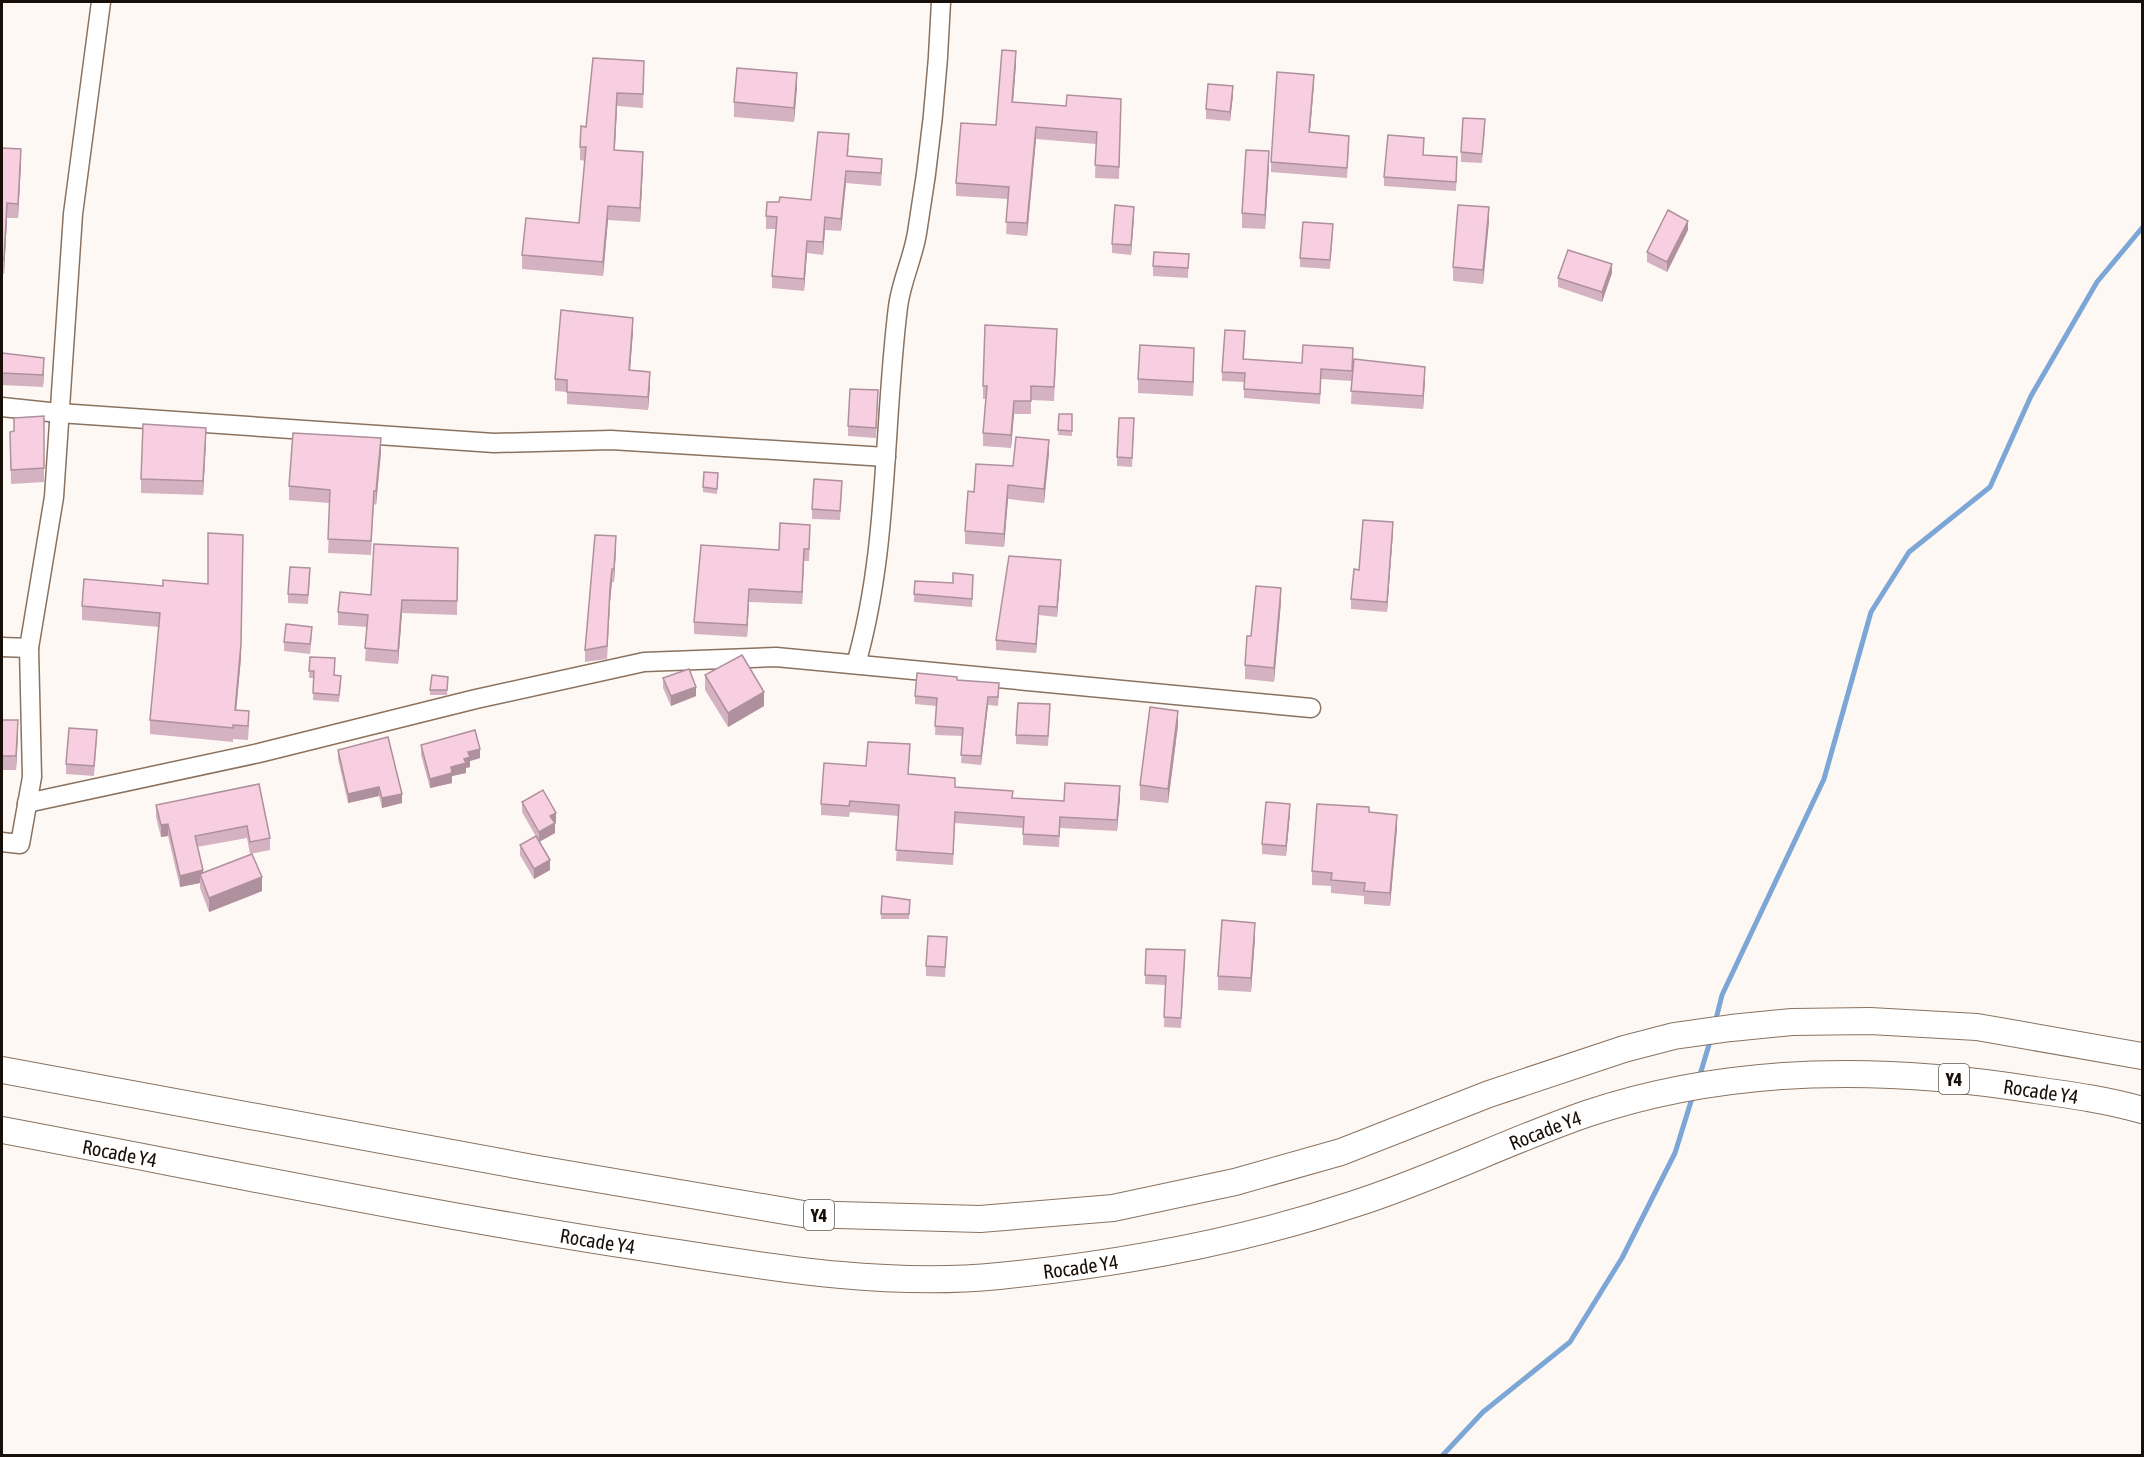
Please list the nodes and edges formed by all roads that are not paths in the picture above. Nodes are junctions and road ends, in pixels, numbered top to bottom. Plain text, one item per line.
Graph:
1 (101, 2) edge
2 (941, 2) edge
3 (2, 407) edge
4 (59, 413) junction
5 (886, 457) junction
6 (2, 646) edge
7 (28, 648) junction
8 (856, 664) junction
9 (1311, 708) dead end
10 (27, 803) junction
11 (2, 843) edge
12 (2142, 1056) edge
13 (2, 1070) edge
14 (2142, 1110) edge
15 (2, 1130) edge

1 - 4 street
2 - 5 street
3 - 4 street
4 - 5 street
4 - 7 street
5 - 8 street
6 - 7 street
7 - 10 street
8 - 9 street
8 - 10 street
10 - 11 street
12 - 13 highway, Y4
14 - 15 highway, Rocade Y4 / Y4

